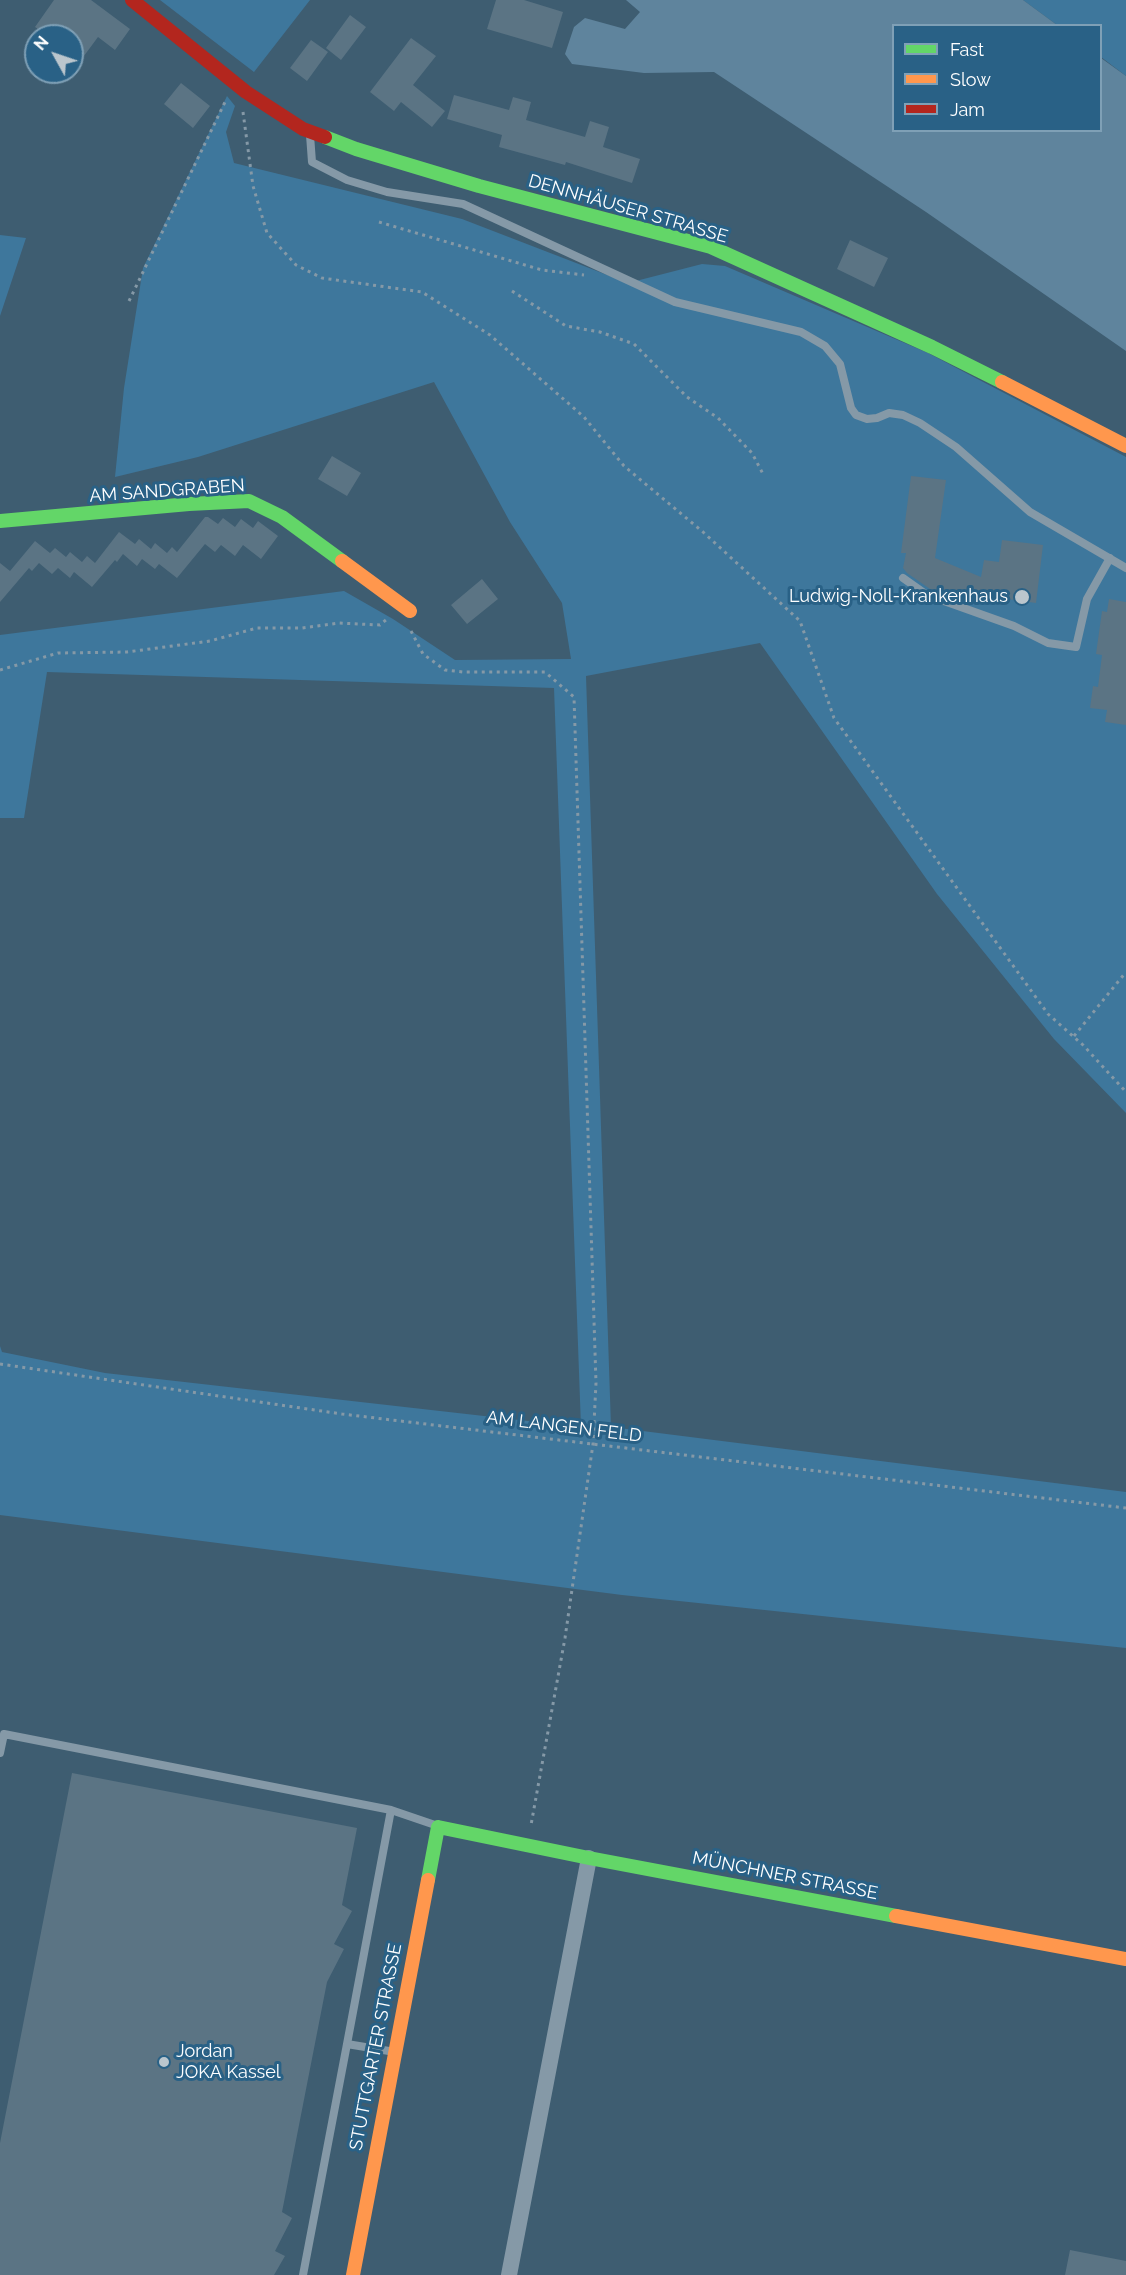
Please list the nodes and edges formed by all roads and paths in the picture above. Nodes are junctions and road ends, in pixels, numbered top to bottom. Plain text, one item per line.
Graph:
1 (132, 0) edge
2 (233, 81) junction
3 (246, 92) junction
4 (310, 132) junction
5 (380, 222) dead end
6 (592, 276) dead end
7 (512, 291) dead end
8 (129, 301) dead end
9 (1126, 446) edge
10 (763, 474) dead end
11 (0, 521) edge
12 (1110, 558) junction
13 (1126, 568) edge
14 (903, 578) dead end
15 (407, 609) junction
16 (0, 670) edge
17 (1126, 972) edge
18 (1074, 1037) junction
19 (1126, 1092) edge
20 (0, 1364) edge
21 (593, 1444) junction
22 (1126, 1508) edge
23 (0, 1753) edge
24 (391, 1810) junction
25 (438, 1827) junction
26 (528, 1845) junction
27 (589, 1857) junction
28 (1126, 1959) edge
29 (347, 2044) junction
30 (395, 2052) junction
31 (303, 2275) edge
32 (353, 2275) edge
33 (509, 2275) edge

1 - 2 street, DENNHÄUSER STRASSE
2 - 3 street, DENNHÄUSER STRASSE
2 - 8 path
3 - 4 street, DENNHÄUSER STRASSE
3 - 18 path
4 - 9 street, DENNHÄUSER STRASSE
4 - 12 lane
5 - 6 path
7 - 10 path
11 - 15 street, AM SANDGRABEN
12 - 13 lane
12 - 14 lane
15 - 16 path
15 - 21 path
17 - 18 path
18 - 19 path
20 - 21 path, AM LANGEN FELD
21 - 22 path, AM LANGEN FELD
21 - 26 path
23 - 24 lane
24 - 25 lane
24 - 29 lane
25 - 26 street, MÜNCHNER STRASSE
25 - 30 street, STUTTGARTER STRASSE
26 - 27 street, MÜNCHNER STRASSE
27 - 28 street, MÜNCHNER STRASSE
27 - 33 street
29 - 30 lane
29 - 31 lane
30 - 32 street, STUTTGARTER STRASSE

